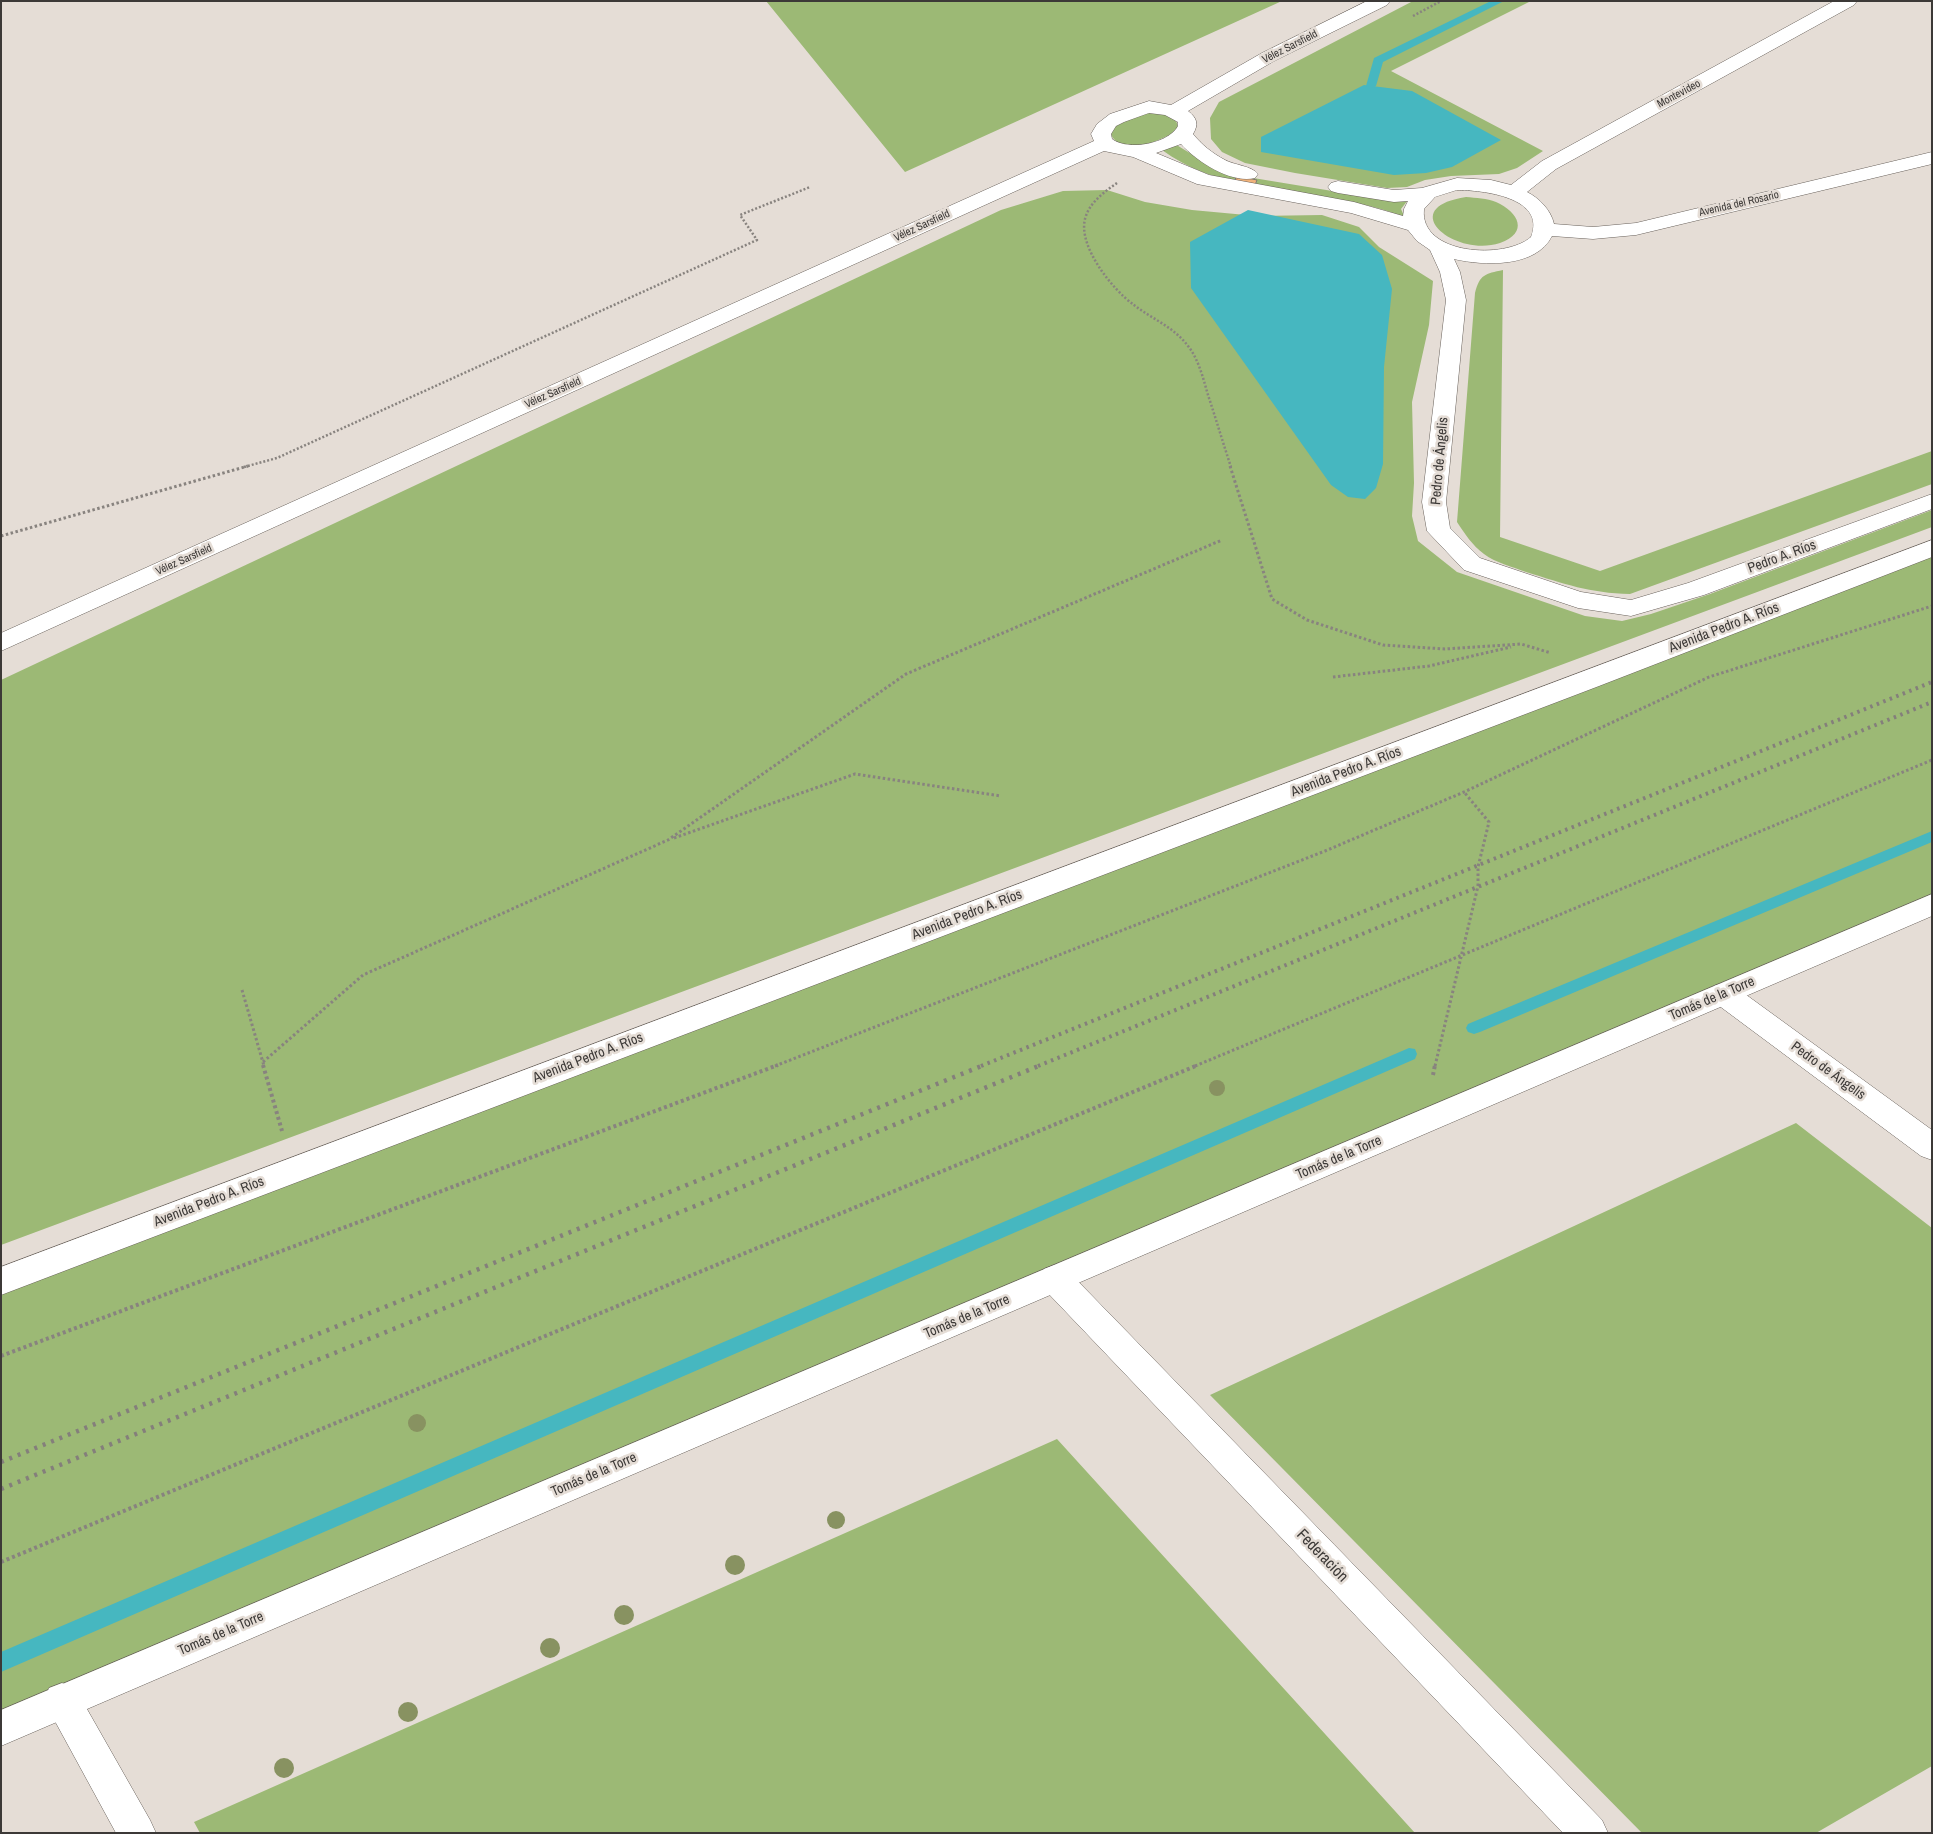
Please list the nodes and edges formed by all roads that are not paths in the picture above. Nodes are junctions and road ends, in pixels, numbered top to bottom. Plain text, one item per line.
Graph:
1 (1381, 1) edge
2 (1848, 1) edge
3 (1174, 111) junction
4 (1183, 135) junction
5 (1105, 143) junction
6 (1138, 152) junction
7 (1932, 158) edge
8 (1514, 193) junction
9 (1426, 194) junction
10 (1414, 225) junction
11 (1544, 229) junction
12 (1439, 247) junction
13 (1494, 257) junction
14 (1456, 300) junction
15 (1932, 501) edge
16 (1932, 548) edge
17 (1631, 608) joint
18 (1, 643) edge
19 (1932, 904) edge
20 (1724, 994) junction
21 (1932, 1147) edge
22 (1055, 1279) junction
23 (1, 1281) edge
24 (62, 1702) junction
25 (1, 1728) edge
26 (137, 1833) edge
27 (1589, 1833) edge

1 - 3 street, Vélez Sarsfield
2 - 8 street, Montevideo
3 - 4 street
3 - 5 street
4 - 6 street
4 - 9 street
5 - 6 street
5 - 18 street, Vélez Sarsfield
6 - 10 street
7 - 11 street, Avenida del Rosario
8 - 9 street
8 - 11 street
9 - 10 street
10 - 12 street
11 - 13 street
12 - 13 street
12 - 14 street, Pedro de Ángelis
13 - 14 street, Pedro de Ángelis
14 - 17 street, Pedro de Ángelis
15 - 17 street, Pedro A. Ríos
16 - 23 street, Avenida Pedro A. Ríos
19 - 20 street, Tomás de la Torre
20 - 21 street, Pedro de Ángelis
20 - 22 street, Tomás de la Torre
22 - 24 street, Tomás de la Torre
22 - 27 street, Federación
24 - 25 street, Tomás de la Torre
24 - 26 street

